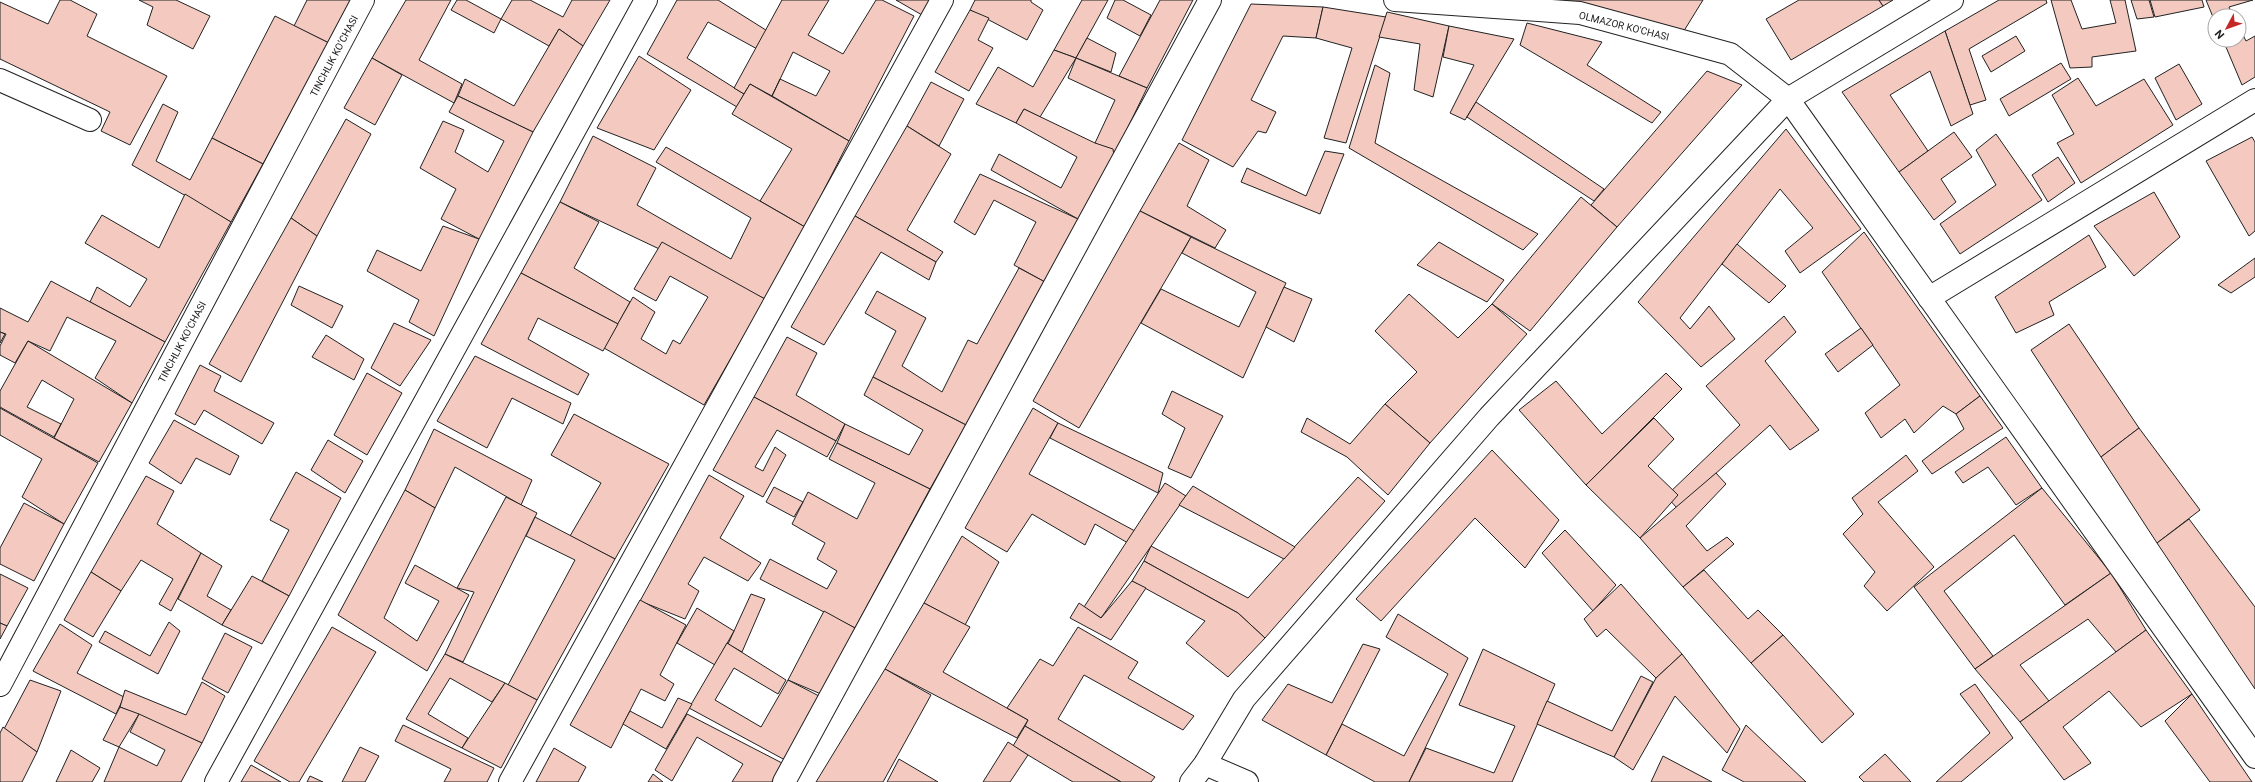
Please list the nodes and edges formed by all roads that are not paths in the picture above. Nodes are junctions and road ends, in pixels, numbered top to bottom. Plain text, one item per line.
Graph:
1 (364, 0) edge
2 (646, 0) edge
3 (942, 0) edge
4 (1210, 0) edge
5 (1394, 0) edge
6 (1952, 0) edge
7 (0, 80) edge
8 (1788, 99) junction
9 (2255, 100) edge
10 (90, 120) dead end
11 (1929, 298) junction
12 (0, 685) edge
13 (2255, 757) edge
14 (1204, 764) junction
15 (216, 782) edge
16 (510, 782) edge
17 (784, 782) edge
18 (1191, 782) edge
19 (1246, 782) edge

1 - 12 street, TINCHLIK KO’CHASI
2 - 15 street
3 - 16 street
4 - 17 street
5 - 8 street, OLMAZOR KO'CHASI
6 - 8 street
7 - 10 street
8 - 11 street, OLMAZOR KO'CHASI
8 - 14 street
9 - 11 street
11 - 13 street, OLMAZOR KO'CHASI
14 - 18 street
14 - 19 street

